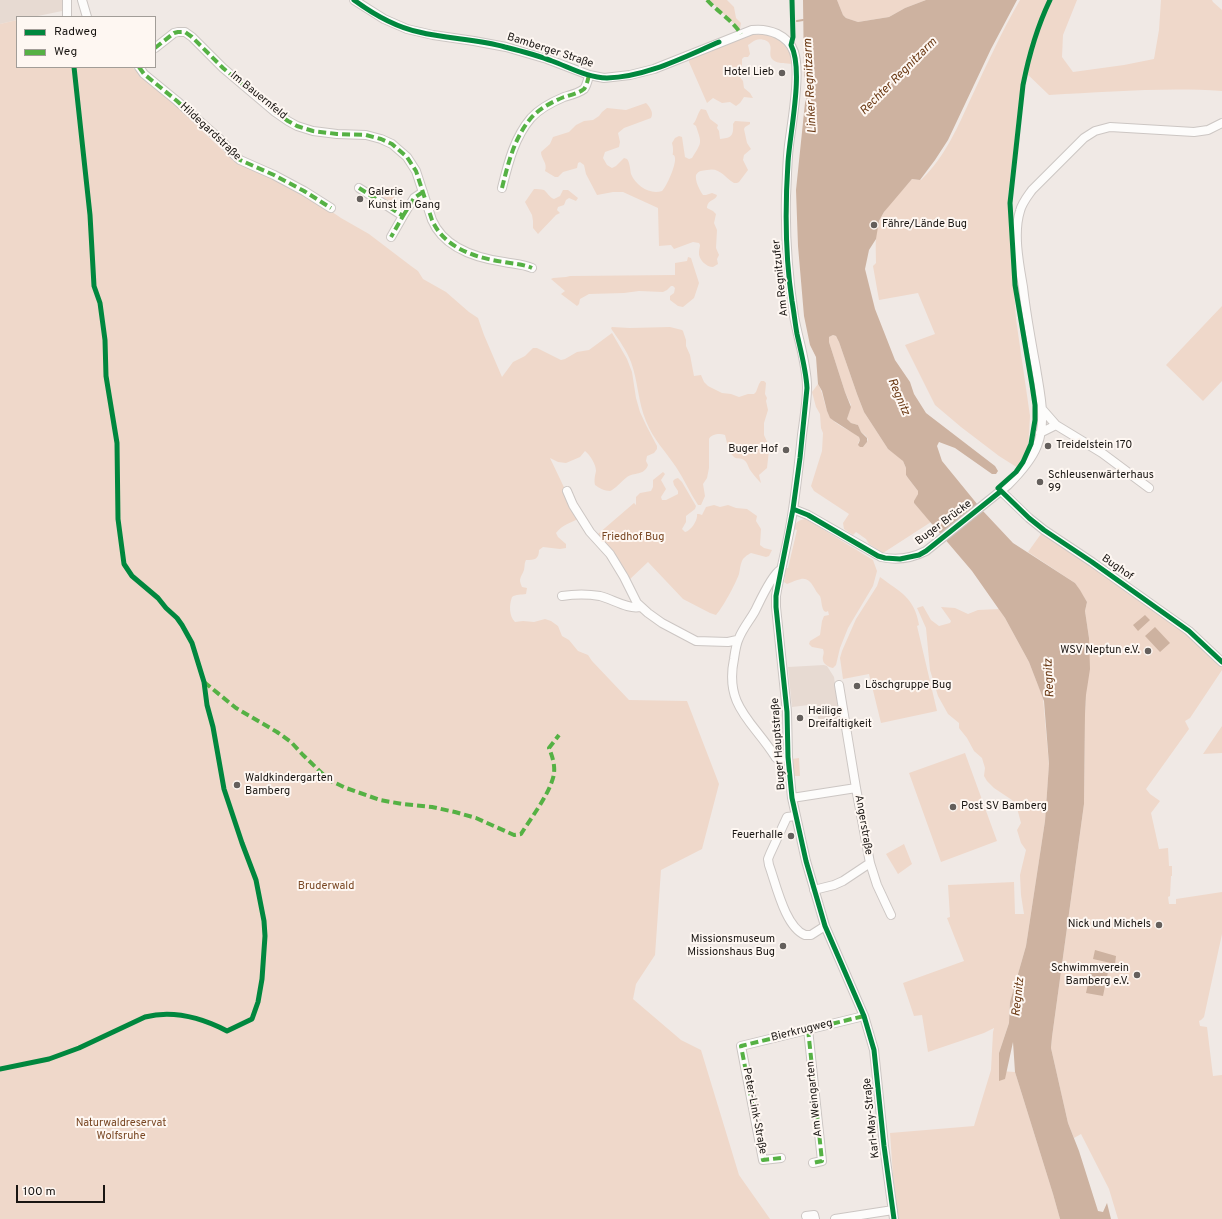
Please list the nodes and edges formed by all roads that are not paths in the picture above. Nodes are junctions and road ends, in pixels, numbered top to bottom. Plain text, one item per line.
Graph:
1 (67, 0) edge
2 (82, 0) edge
3 (354, 0) edge
4 (67, 16) edge
5 (87, 16) edge
6 (791, 45) joint
7 (156, 47) edge
8 (140, 68) edge
9 (589, 75) junction
10 (1222, 124) edge
11 (359, 188) dead end
12 (502, 188) dead end
13 (423, 192) junction
14 (331, 208) dead end
15 (403, 216) junction
16 (391, 237) dead end
17 (532, 268) dead end
18 (1042, 409) junction
19 (1056, 425) junction
20 (1040, 433) junction
21 (1149, 488) dead end
22 (567, 491) dead end
23 (1001, 491) junction
24 (793, 509) junction
25 (781, 570) junction
26 (562, 596) dead end
27 (640, 607) junction
28 (738, 640) junction
29 (1222, 662) edge
30 (839, 685) dead end
31 (788, 757) junction
32 (856, 788) junction
33 (792, 798) junction
34 (796, 816) junction
35 (870, 863) junction
36 (814, 890) junction
37 (891, 915) dead end
38 (825, 926) junction
39 (864, 1016) junction
40 (808, 1029) junction
41 (741, 1046) joint
42 (781, 1158) dead end
43 (814, 1163) dead end
44 (893, 1210) junction
45 (806, 1216) dead end
46 (815, 1219) edge
47 (836, 1219) edge
48 (894, 1219) edge

1 - 4 street
2 - 5 street
3 - 9 street, Bamberger Straße
6 - 9 street, Bamberger Straße
6 - 24 street, Am Regnitzufer
7 - 13 street, Im Bauernfeld
8 - 14 street, Hildegardstraße
9 - 12 street
10 - 18 street, Buger Brücke
11 - 15 street
13 - 15 street
13 - 17 street, Im Bauernfeld
15 - 16 street
18 - 19 street
18 - 20 street, Buger Brücke
19 - 20 street
19 - 21 street
20 - 23 street, Buger Brücke
22 - 27 street
23 - 24 street, Buger Brücke
23 - 29 street, Bughof
24 - 25 street, Buger Hauptstraße
25 - 28 street
25 - 31 street, Buger Hauptstraße
26 - 27 street
27 - 28 street
28 - 31 street
30 - 32 street, Angerstraße
31 - 33 street, Buger Hauptstraße
32 - 33 street, Angerstraße
32 - 35 street, Angerstraße
33 - 34 street, Buger Hauptstraße
34 - 36 street, Buger Hauptstraße
34 - 38 street
35 - 36 street, Angerstraße
35 - 37 street, Angerstraße
36 - 38 street, Buger Hauptstraße
38 - 39 street, Buger Hauptstraße
39 - 40 street, Bierkrugweg
39 - 44 street, Karl-May-Straße
40 - 41 street, Bierkrugweg
40 - 43 street, Am Weingarten
41 - 42 street, Peter-Link-Straße
44 - 47 street
44 - 48 street, Karl-May-Straße
45 - 46 street

